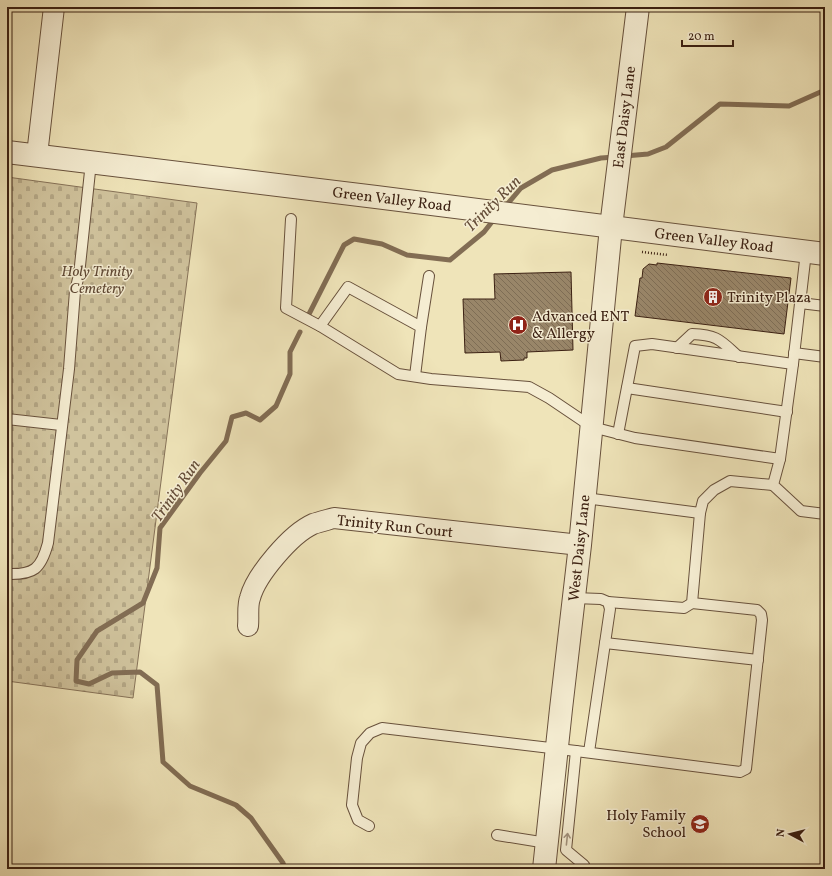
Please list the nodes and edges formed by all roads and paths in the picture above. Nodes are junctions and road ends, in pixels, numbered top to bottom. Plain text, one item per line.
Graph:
1 (54, 7) edge
2 (638, 7) edge
3 (7, 152) edge
4 (37, 155) junction
5 (91, 162) junction
6 (291, 219) dead end
7 (611, 227) junction
8 (815, 253) edge
9 (429, 276) dead end
10 (800, 303) junction
11 (825, 306) edge
12 (320, 326) junction
13 (421, 327) junction
14 (677, 348) junction
15 (794, 353) junction
16 (739, 357) junction
17 (825, 357) edge
18 (793, 364) junction
19 (415, 376) junction
20 (627, 388) junction
21 (787, 412) junction
22 (7, 419) edge
23 (61, 425) junction
24 (592, 427) junction
25 (618, 434) junction
26 (780, 459) junction
27 (773, 485) junction
28 (585, 498) junction
29 (700, 513) junction
30 (825, 514) edge
31 (580, 546) junction
32 (7, 574) edge
33 (574, 598) junction
34 (608, 602) junction
35 (692, 604) junction
36 (248, 626) dead end
37 (605, 643) junction
38 (758, 660) junction
39 (566, 749) junction
40 (589, 752) junction
41 (369, 826) dead end
42 (497, 835) dead end
43 (547, 843) junction
44 (544, 869) edge
45 (584, 869) edge

1 - 4 street
2 - 7 street, East Daisy Lane
3 - 4 street, Green Valley Road
4 - 5 street, Green Valley Road
5 - 7 street, Green Valley Road
5 - 23 lane
6 - 12 lane
7 - 8 street, Green Valley Road
7 - 24 street, West Daisy Lane
8 - 10 lane
9 - 13 lane
10 - 11 lane
10 - 15 lane
12 - 13 lane
12 - 19 lane
13 - 19 lane
14 - 16 lane
14 - 16 lane
14 - 20 lane
15 - 17 lane
15 - 18 lane
16 - 18 lane
18 - 21 lane
19 - 24 lane
20 - 21 lane
20 - 25 lane
21 - 26 lane
22 - 23 lane
23 - 32 lane
24 - 25 lane
24 - 28 street, West Daisy Lane
25 - 26 lane
26 - 27 lane
27 - 29 lane
27 - 30 lane
28 - 29 lane
28 - 31 street, West Daisy Lane
29 - 35 lane
31 - 33 street, West Daisy Lane
31 - 36 street, Trinity Run Court
33 - 34 lane
33 - 39 street, West Daisy Lane
34 - 35 lane
34 - 37 lane
35 - 38 lane
37 - 38 lane
37 - 40 lane
38 - 40 lane
39 - 40 lane
39 - 41 lane
39 - 43 street, West Daisy Lane
45 -> 39 lane
42 - 43 lane
43 - 44 street, West Daisy Lane

